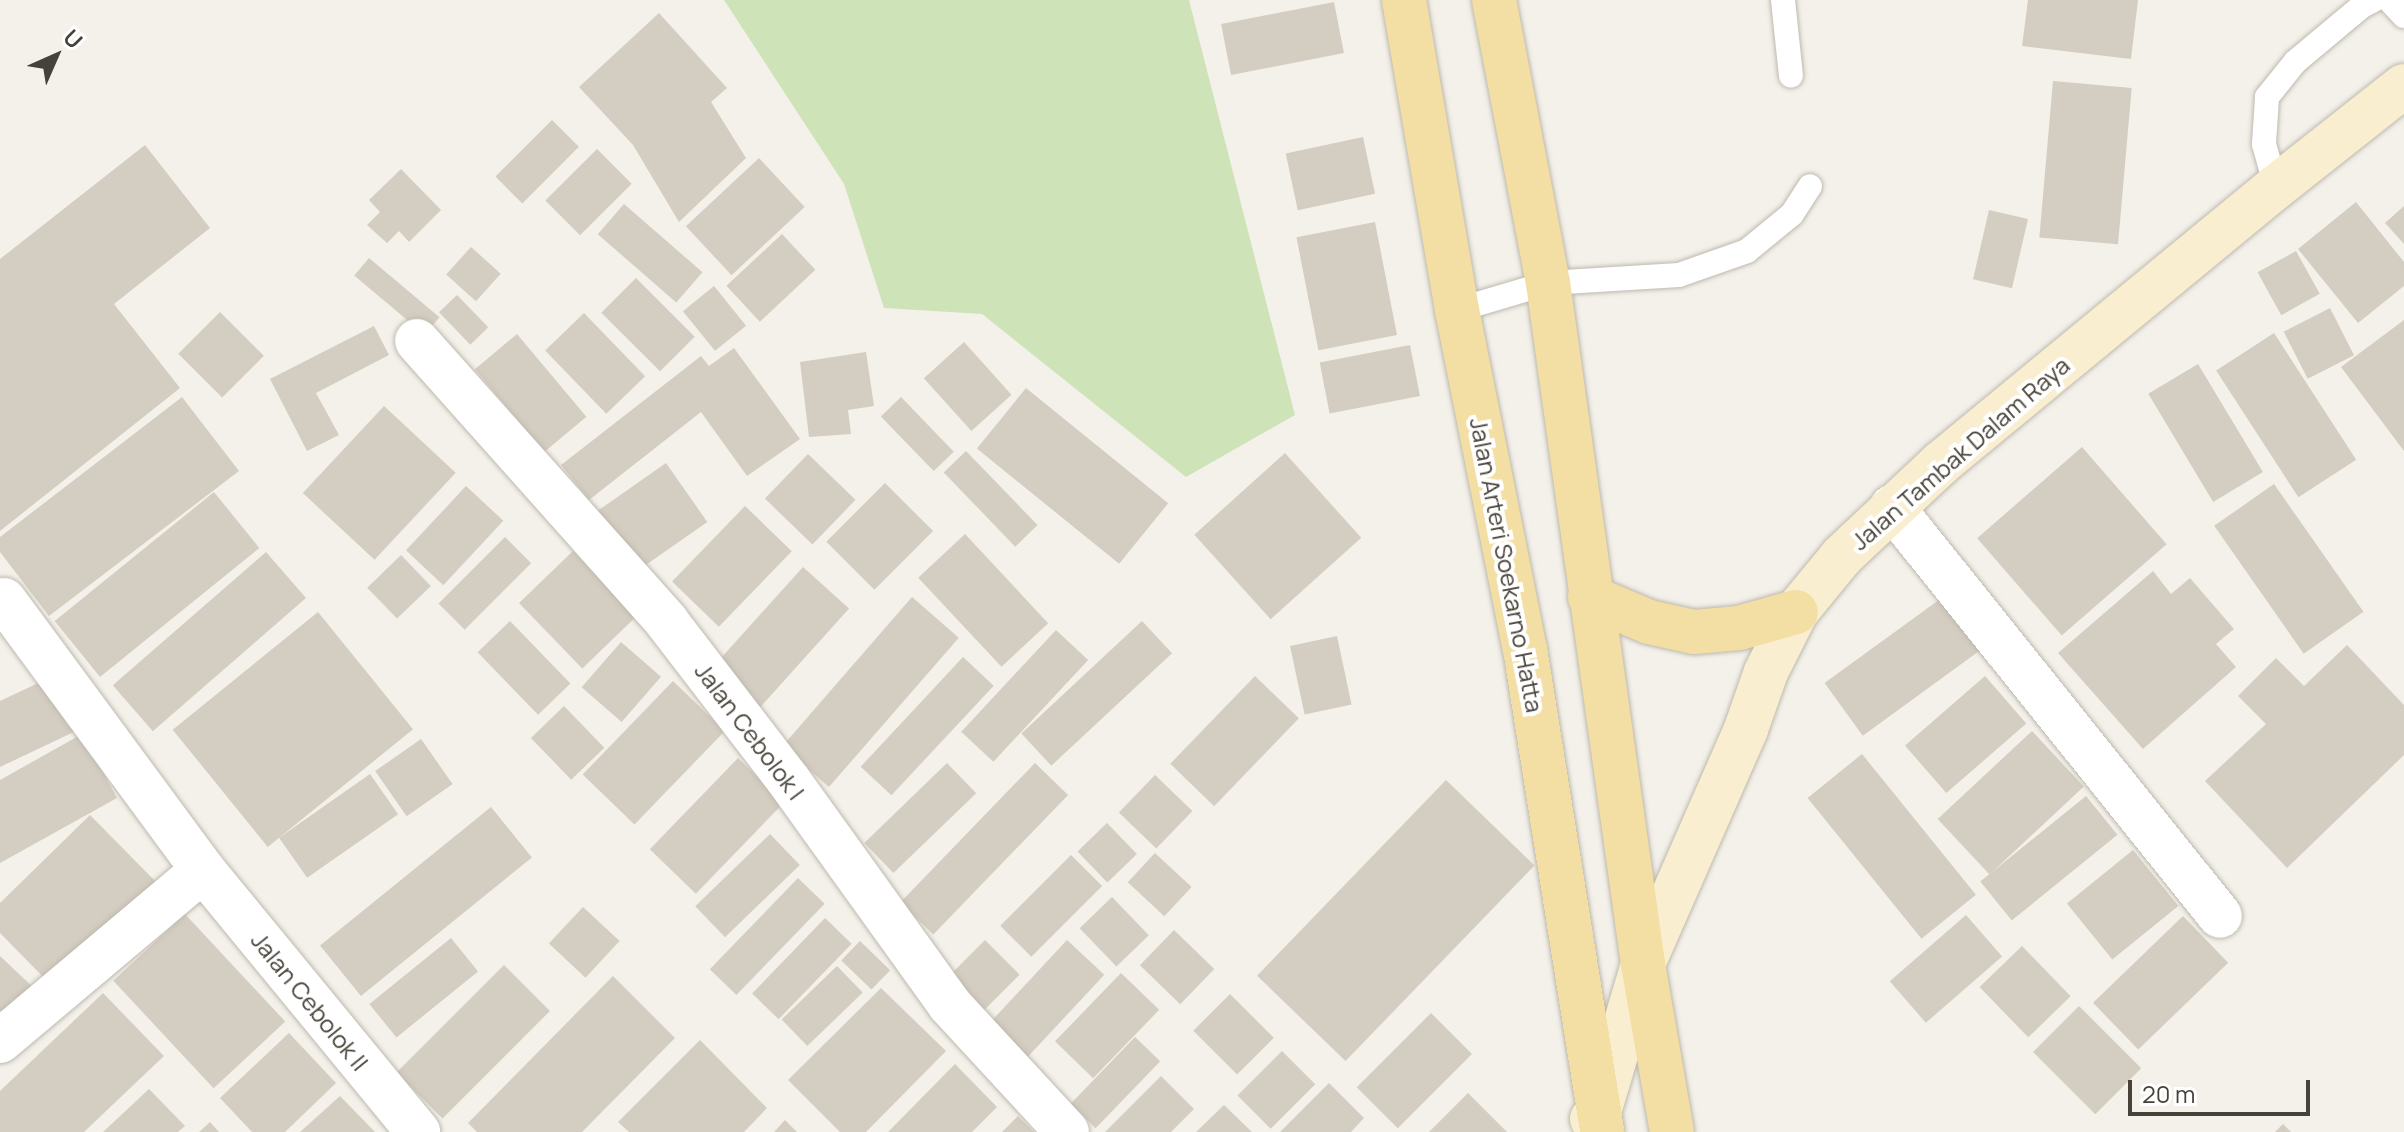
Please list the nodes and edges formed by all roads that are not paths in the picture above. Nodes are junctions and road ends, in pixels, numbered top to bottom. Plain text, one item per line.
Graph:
1 (1404, 0) edge
2 (1494, 0) edge
3 (1783, 0) edge
4 (2374, 0) edge
5 (2389, 0) edge
6 (2404, 16) edge
7 (1791, 76) dead end
8 (2404, 86) edge
9 (1810, 186) dead end
10 (2276, 187) junction
11 (1548, 283) junction
12 (1457, 310) junction
13 (417, 341) dead end
14 (1892, 507) junction
15 (1590, 597) junction
16 (4, 600) dead end
17 (1796, 612) junction
18 (203, 870) junction
19 (2220, 916) dead end
20 (1643, 964) junction
21 (0, 1041) edge
22 (1594, 1125) edge
23 (418, 1132) edge
24 (1067, 1132) edge
25 (1672, 1132) edge

1 - 12 main road, Jalan Arteri Soekarno Hatta
2 - 11 main road
3 - 7 lane
4 - 10 lane
5 - 6 lane
8 - 10 street, Jalan Tambak Dalam Raya
9 - 11 lane
10 - 14 street, Jalan Tambak Dalam Raya
11 - 12 lane
11 - 15 main road
12 - 22 main road, Jalan Arteri Soekarno Hatta
13 - 24 street, Jalan Cebolok I
14 - 17 street, Jalan Tambak Dalam Raya
14 - 19 street
15 - 17 main road
15 - 20 main road
16 - 18 street, Jalan Cebolok II
17 - 20 street, Jalan Tambak Dalam Raya
18 - 21 street
18 - 23 street, Jalan Cebolok II
20 - 22 street, Jalan Tambak Dalam Raya
20 - 25 main road

